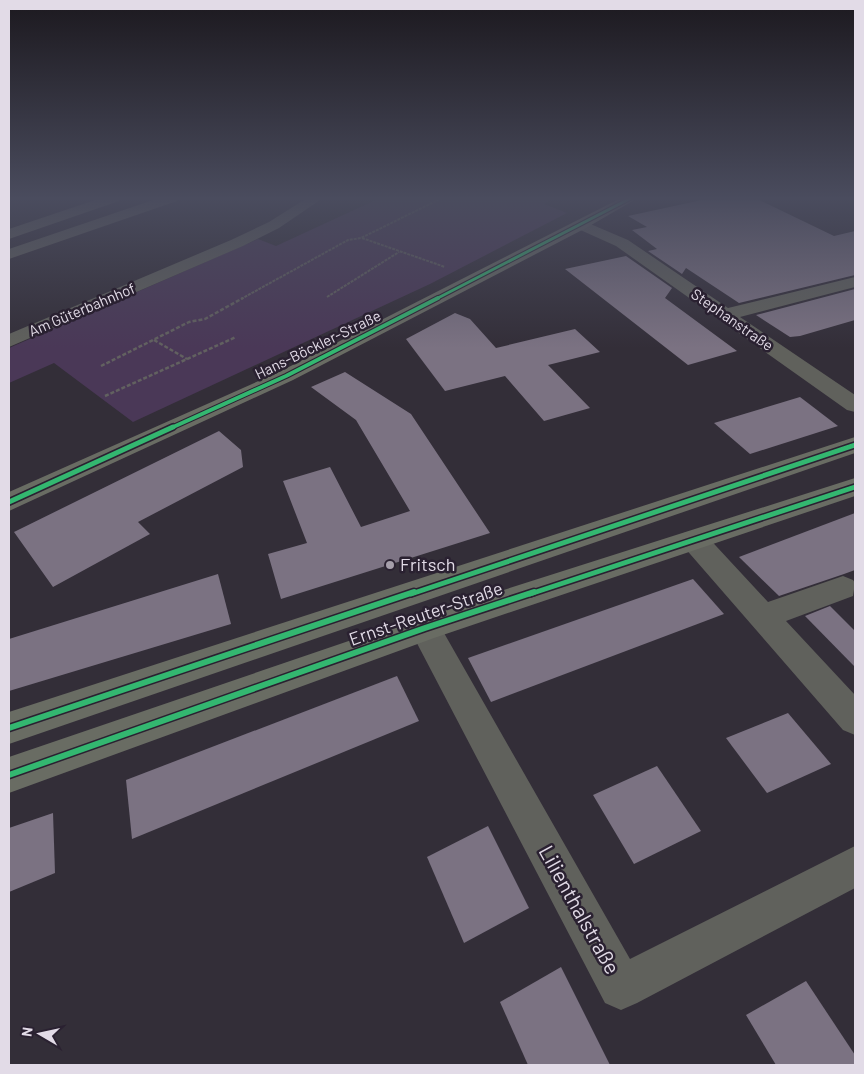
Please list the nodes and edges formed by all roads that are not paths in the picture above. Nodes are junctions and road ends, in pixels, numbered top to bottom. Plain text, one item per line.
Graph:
1 (26, 248) edge
2 (225, 248) edge
3 (537, 248) edge
4 (629, 248) edge
5 (9, 254) edge
6 (855, 282) edge
7 (724, 315) junction
8 (9, 341) edge
9 (855, 405) edge
10 (855, 445) edge
11 (855, 487) edge
12 (9, 502) edge
13 (694, 540) junction
14 (843, 588) dead end
15 (763, 616) junction
16 (425, 628) junction
17 (855, 719) edge
18 (9, 728) edge
19 (9, 775) edge
20 (855, 866) edge

1 - 5 street
2 - 8 street, Am Güterbahnhof
3 - 12 main road, Hans-Böckler-Straße
4 - 7 street, Stephanstraße
6 - 7 street
7 - 9 street, Stephanstraße
10 - 18 main road, Ernst-Reuter-Straße
11 - 13 main road, Ernst-Reuter-Straße
13 - 15 street
13 - 16 main road, Ernst-Reuter-Straße
14 - 15 street
15 - 17 street
16 - 19 main road, Ernst-Reuter-Straße
16 - 20 street, Lilienthalstraße

